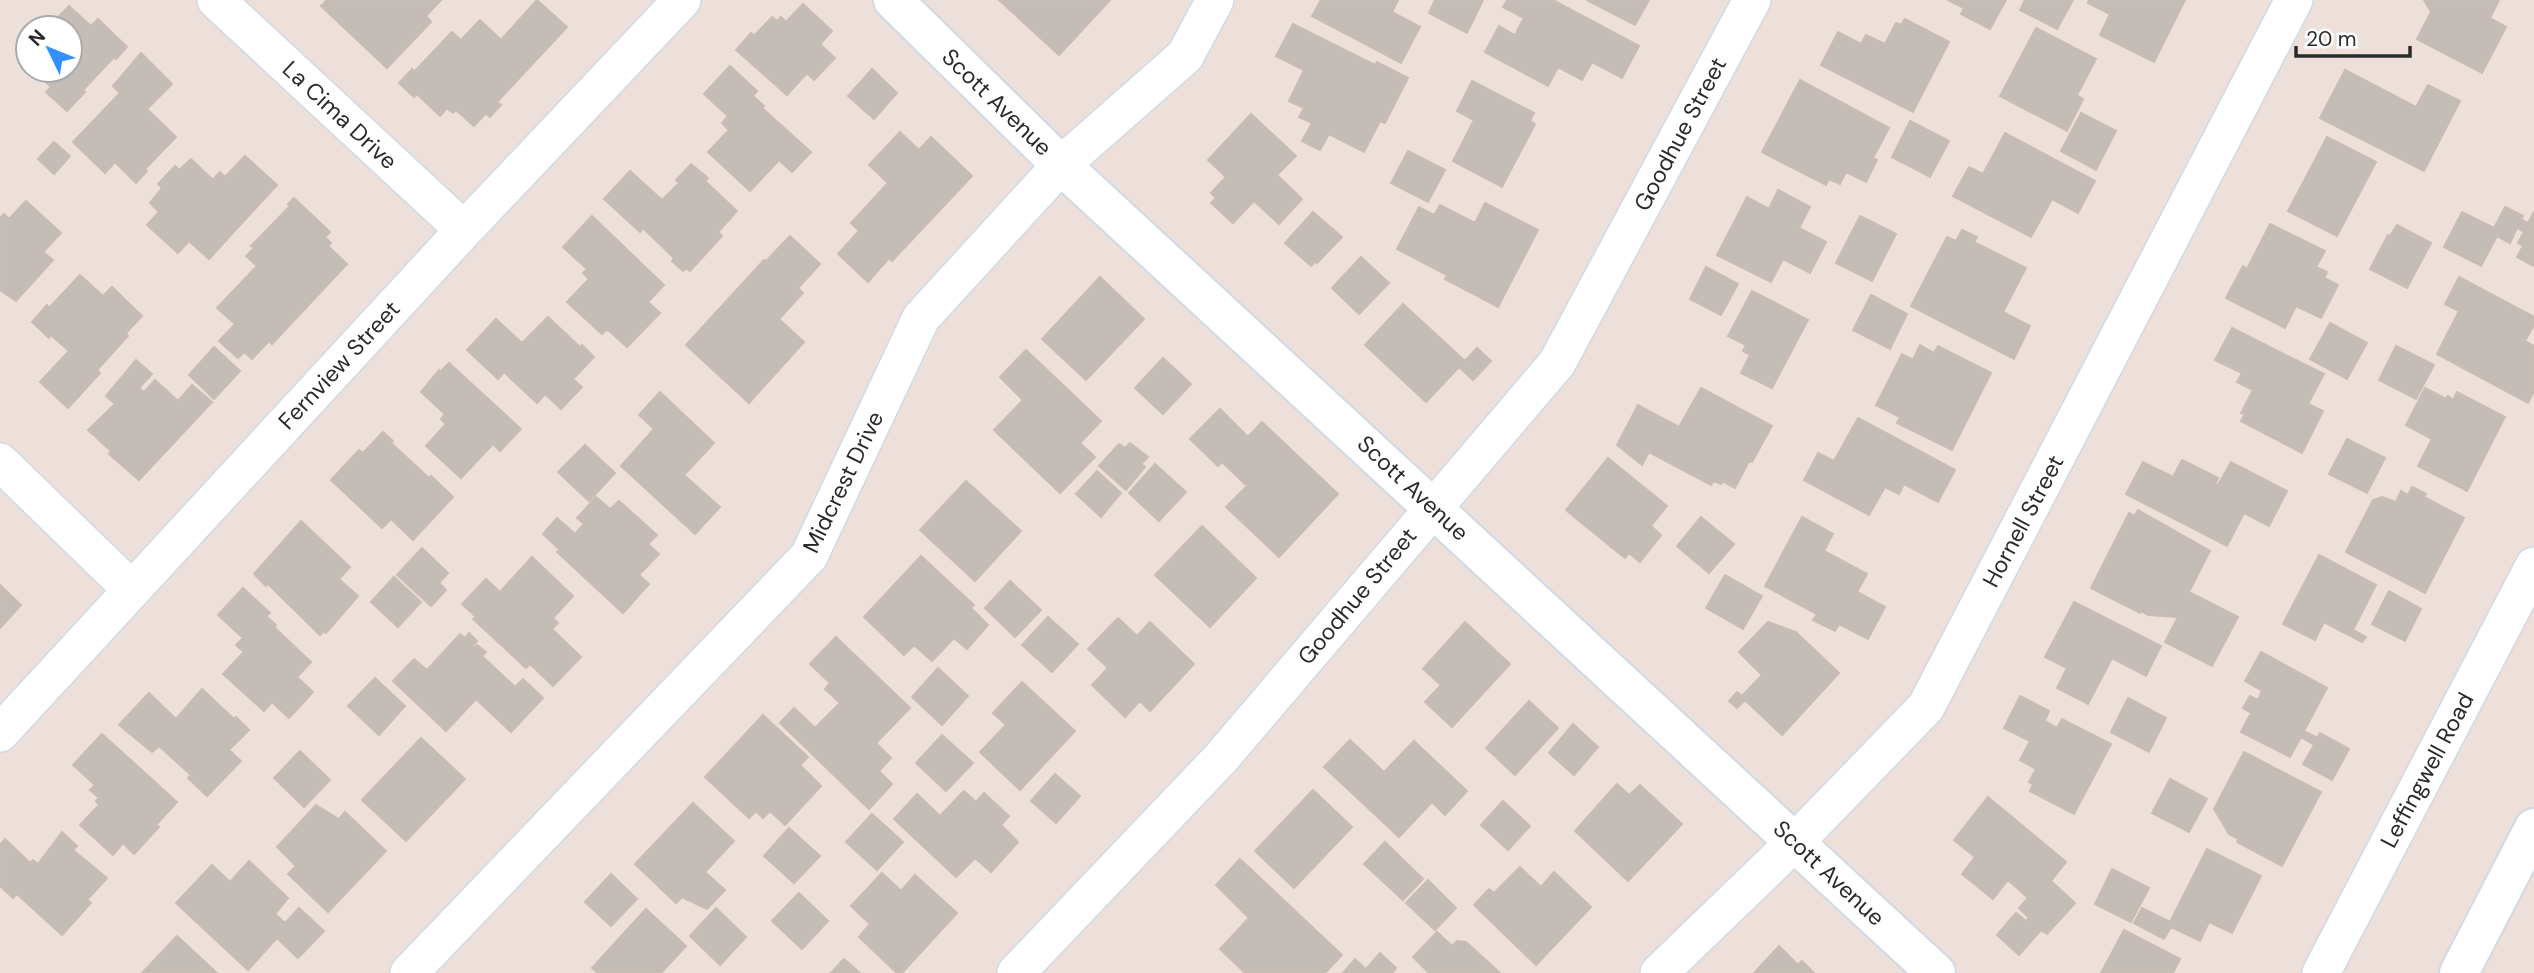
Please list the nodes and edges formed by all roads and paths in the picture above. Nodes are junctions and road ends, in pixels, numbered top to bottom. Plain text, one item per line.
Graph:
1 (216, 0) edge
2 (682, 0) edge
3 (893, 0) edge
4 (1215, 0) edge
5 (1752, 0) edge
6 (2294, 0) edge
7 (1061, 165) junction
8 (464, 230) junction
9 (0, 462) edge
10 (1433, 506) junction
11 (2534, 566) edge
12 (132, 590) junction
13 (0, 733) edge
14 (2534, 828) edge
15 (1795, 842) junction
16 (409, 973) edge
17 (1017, 973) edge
18 (1659, 973) edge
19 (1936, 973) edge
20 (2321, 973) edge
21 (2459, 973) edge

1 - 8 street, La Cima Drive
2 - 8 street, Fernview Street
3 - 7 street, Scott Avenue
4 - 7 street, Midcrest Drive
5 - 10 street, Goodhue Street
6 - 15 street, Hornell Street
7 - 10 street, Scott Avenue
7 - 16 street, Midcrest Drive
8 - 12 street, Fernview Street
9 - 12 street
10 - 15 street, Scott Avenue
10 - 17 street, Goodhue Street
11 - 20 street, Leffingwell Road
12 - 13 street, Fernview Street
14 - 21 street
15 - 18 street, Hornell Street
15 - 19 street, Scott Avenue

